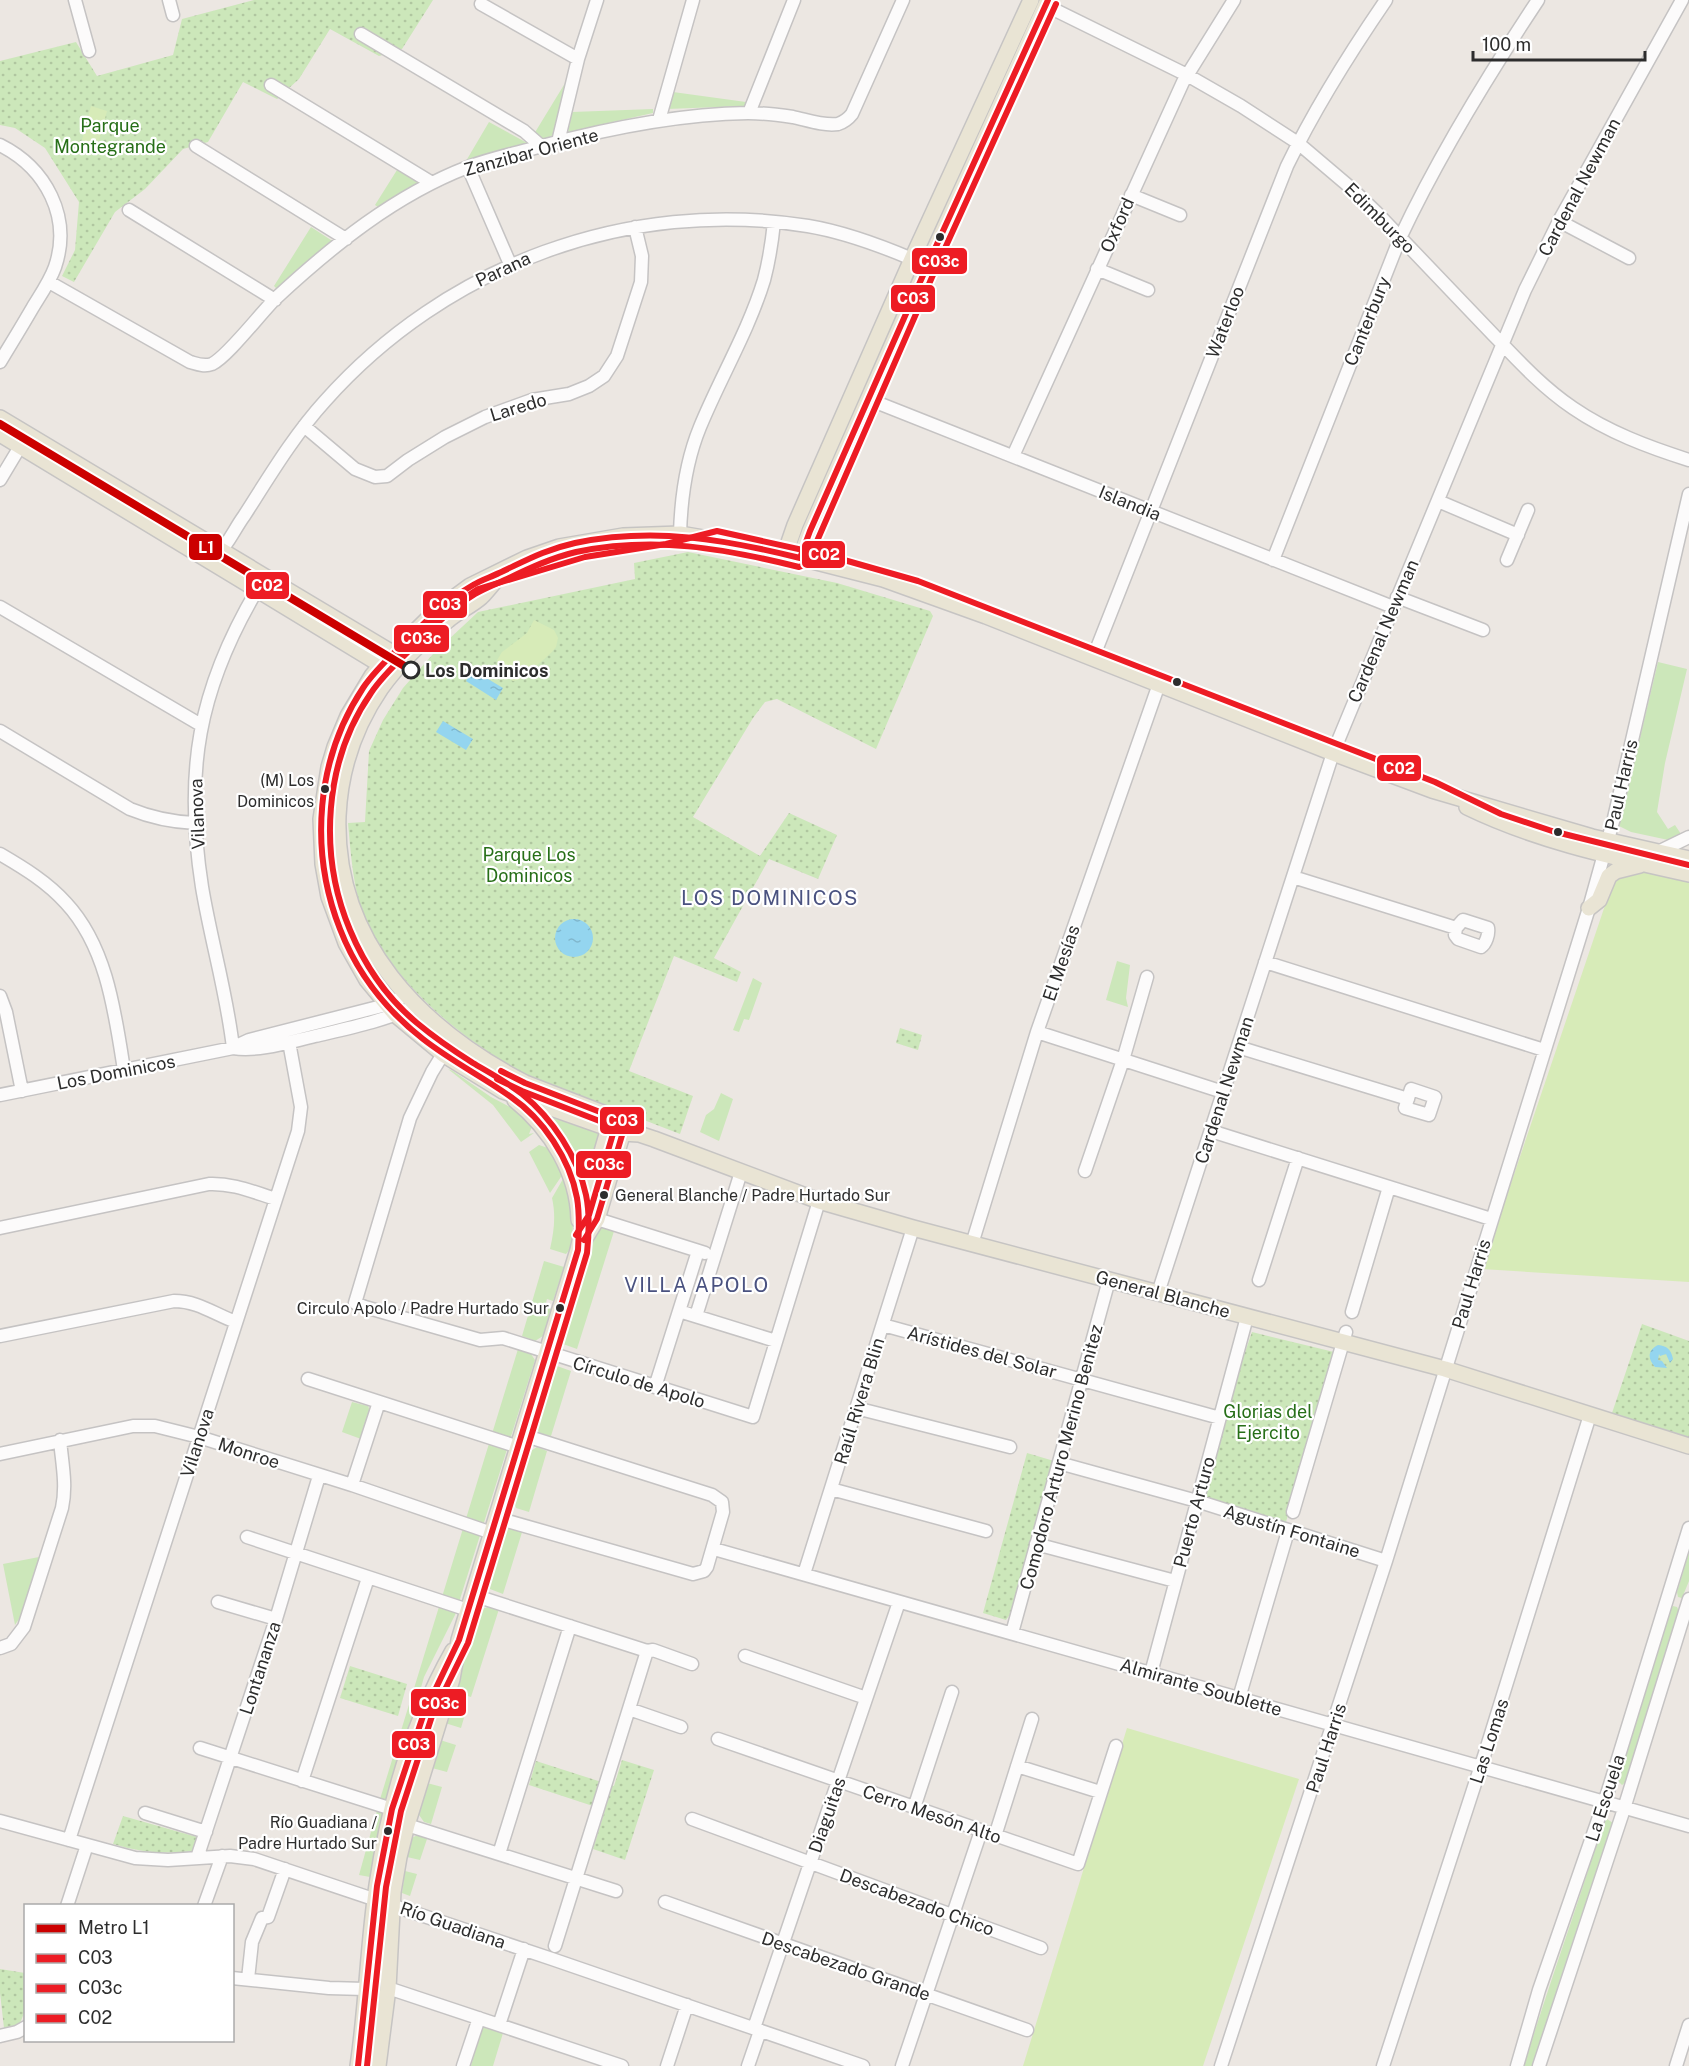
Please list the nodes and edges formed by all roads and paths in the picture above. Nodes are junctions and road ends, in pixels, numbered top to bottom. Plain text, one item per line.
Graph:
1 (75, 0) edge
2 (169, 0) edge
3 (597, 0) edge
4 (693, 0) edge
5 (794, 0) edge
6 (903, 0) edge
7 (1234, 0) edge
8 (1386, 0) edge
9 (1538, 0) edge
10 (1682, 0) edge
11 (1041, 2) edge
12 (481, 4) dead end
13 (173, 15) dead end
14 (361, 34) dead end
15 (89, 51) dead end
16 (578, 58) junction
17 (1186, 75) junction
18 (271, 85) dead end
19 (749, 113) junction
20 (659, 120) junction
21 (558, 141) junction
22 (1298, 143) junction
23 (0, 145) edge
24 (196, 146) dead end
25 (541, 146) junction
26 (468, 167) junction
27 (432, 183) junction
28 (1131, 195) junction
29 (129, 210) dead end
30 (1180, 215) dead end
31 (1559, 220) junction
32 (774, 222) junction
33 (635, 227) junction
34 (1400, 238) junction
35 (346, 239) junction
36 (1629, 258) dead end
37 (912, 259) junction
38 (510, 264) junction
39 (1097, 269) junction
40 (49, 282) junction
41 (1148, 290) dead end
42 (275, 300) junction
43 (1503, 345) junction
44 (0, 362) edge
45 (868, 399) junction
46 (0, 418) edge
47 (304, 426) junction
48 (0, 434) edge
49 (24, 440) junction
50 (1013, 456) junction
51 (1689, 460) edge
52 (0, 480) edge
53 (1689, 494) edge
54 (1438, 501) junction
55 (1528, 510) dead end
56 (1151, 511) junction
57 (680, 534) junction
58 (1518, 535) junction
59 (221, 549) junction
60 (793, 556) junction
61 (209, 560) junction
62 (1273, 560) junction
63 (1507, 560) dead end
64 (257, 590) junction
65 (1395, 602) junction
66 (0, 607) edge
67 (1483, 630) dead end
68 (399, 657) junction
69 (1093, 658) junction
70 (387, 668) junction
71 (1159, 684) junction
72 (201, 725) junction
73 (0, 731) edge
74 (1332, 753) junction
75 (195, 824) junction
76 (1689, 837) edge
77 (1606, 848) junction
78 (1656, 853) junction
79 (0, 854) edge
80 (1689, 859) edge
81 (1643, 864) junction
82 (1689, 874) edge
83 (1293, 877) junction
84 (1589, 908) junction
85 (1456, 928) dead end
86 (1265, 962) junction
87 (1147, 977) dead end
88 (0, 996) edge
89 (411, 1000) junction
90 (391, 1010) junction
91 (1037, 1032) junction
92 (289, 1042) junction
93 (1238, 1047) junction
94 (233, 1048) junction
95 (1544, 1050) junction
96 (443, 1054) junction
97 (1123, 1060) junction
98 (124, 1070) junction
99 (22, 1091) junction
100 (503, 1091) junction
101 (1223, 1092) junction
102 (0, 1095) edge
103 (1408, 1099) dead end
104 (617, 1125) junction
105 (1211, 1131) junction
106 (1298, 1158) junction
107 (1085, 1171) dead end
108 (741, 1172) junction
109 (1389, 1187) junction
110 (276, 1199) junction
111 (819, 1201) junction
112 (597, 1219) junction
113 (1491, 1219) junction
114 (0, 1228) edge
115 (913, 1228) junction
116 (972, 1244) junction
117 (578, 1250) junction
118 (698, 1251) junction
119 (715, 1256) junction
120 (1109, 1280) junction
121 (1259, 1280) dead end
122 (1158, 1293) junction
123 (679, 1311) junction
124 (1352, 1312) dead end
125 (696, 1316) junction
126 (1247, 1317) junction
127 (236, 1322) junction
128 (883, 1325) junction
129 (0, 1336) edge
130 (1345, 1337) junction
131 (776, 1341) junction
132 (548, 1354) junction
133 (1445, 1369) junction
134 (308, 1380) dead end
135 (1082, 1380) junction
136 (655, 1387) junction
137 (379, 1402) junction
138 (856, 1408) junction
139 (1590, 1415) junction
140 (1220, 1418) junction
141 (199, 1437) junction
142 (60, 1440) junction
143 (521, 1441) junction
144 (1689, 1446) edge
145 (1010, 1447) dead end
146 (0, 1454) edge
147 (1059, 1463) junction
148 (319, 1476) junction
149 (352, 1485) junction
150 (831, 1489) junction
151 (1197, 1502) junction
152 (1293, 1512) dead end
153 (495, 1525) junction
154 (1689, 1528) edge
155 (986, 1531) dead end
156 (248, 1537) dead end
157 (1286, 1538) dead end
158 (1036, 1544) junction
159 (714, 1549) junction
160 (296, 1554) junction
161 (1386, 1561) junction
162 (804, 1574) junction
163 (368, 1578) junction
164 (1175, 1581) junction
165 (1668, 1598) junction
166 (218, 1602) dead end
167 (899, 1602) junction
168 (1688, 1602) edge
169 (471, 1603) junction
170 (276, 1619) junction
171 (570, 1626) junction
172 (1012, 1634) junction
173 (459, 1640) junction
174 (0, 1648) edge
175 (647, 1651) junction
176 (746, 1656) dead end
177 (693, 1664) dead end
178 (1151, 1673) junction
179 (952, 1692) dead end
180 (866, 1698) junction
181 (1239, 1698) junction
182 (629, 1709) junction
183 (1032, 1719) dead end
184 (1334, 1725) junction
185 (681, 1727) dead end
186 (718, 1739) dead end
187 (1116, 1746) dead end
188 (200, 1748) dead end
189 (230, 1758) junction
190 (1017, 1766) junction
191 (1481, 1766) junction
192 (302, 1781) junction
193 (838, 1781) junction
194 (1100, 1792) junction
195 (1605, 1802) junction
196 (1625, 1807) junction
197 (915, 1808) junction
198 (392, 1809) junction
199 (145, 1812) dead end
200 (692, 1819) dead end
201 (0, 1821) edge
202 (407, 1825) junction
203 (1689, 1826) edge
204 (981, 1831) junction
205 (206, 1832) junction
206 (995, 1836) junction
207 (69, 1840) junction
208 (87, 1845) junction
209 (499, 1854) junction
210 (222, 1856) junction
211 (197, 1858) junction
212 (810, 1863) junction
213 (285, 1869) junction
214 (576, 1878) junction
215 (616, 1891) dead end
216 (375, 1899) junction
217 (665, 1902) dead end
218 (67, 1904) edge
219 (204, 1904) edge
220 (393, 1905) junction
221 (952, 1915) junction
222 (783, 1944) junction
223 (555, 1946) dead end
224 (1041, 1948) dead end
225 (524, 1949) junction
226 (234, 1978) edge
227 (248, 1979) junction
228 (388, 1988) junction
229 (366, 1989) junction
230 (926, 1994) junction
231 (687, 2005) junction
232 (479, 2018) junction
233 (499, 2025) junction
234 (1689, 2025) edge
235 (24, 2028) edge
236 (757, 2030) junction
237 (1027, 2030) dead end
238 (0, 2036) edge
239 (358, 2066) edge
240 (378, 2066) edge
241 (464, 2066) edge
242 (622, 2066) edge
243 (667, 2066) edge
244 (748, 2066) edge
245 (863, 2066) edge
246 (902, 2066) edge
247 (1221, 2066) edge
248 (1383, 2066) edge
249 (1517, 2066) edge
250 (1539, 2066) edge
251 (1676, 2066) edge

1 - 15 street
2 - 13 street
3 - 16 street
4 - 20 street
5 - 19 street
6 - 19 street, Zanzibar Oriente
7 - 17 street, Oxford
8 - 22 street, Waterloo
9 - 34 street, Canterbury
10 - 31 street, Cardenal Newman
11 - 17 street, Edimburgo
11 - 37 main road
11 - 45 main road
12 - 16 street
14 - 25 street
16 - 21 street
17 - 22 street, Edimburgo
17 - 28 street, Oxford
18 - 27 street
19 - 20 street, Zanzibar Oriente
20 - 21 street, Zanzibar Oriente
21 - 25 street, Zanzibar Oriente
22 - 34 street, Edimburgo
22 - 56 street, Waterloo
23 - 40 street
24 - 35 street
25 - 26 street, Zanzibar Oriente
26 - 27 street, Zanzibar Oriente
26 - 38 street
27 - 35 street, Zanzibar Oriente
28 - 30 street
28 - 39 street, Oxford
29 - 42 street
31 - 36 street
31 - 43 street, Cardenal Newman
32 - 33 street, Parana
32 - 37 street, Parana
32 - 57 street
33 - 38 street, Parana
33 - 47 street, Laredo
34 - 43 street, Edimburgo
34 - 62 street, Canterbury
35 - 42 street, Zanzibar Oriente
37 - 60 main road
38 - 47 street, Parana
39 - 41 street
39 - 50 street, Oxford
40 - 42 street, Zanzibar Oriente
40 - 44 street
43 - 51 street, Edimburgo
43 - 54 street, Cardenal Newman
45 - 50 street, Islandia
45 - 60 main road
46 - 49 main road
47 - 59 street, Parana
48 - 49 main road
49 - 52 street
49 - 59 main road
49 - 61 main road
50 - 56 street, Islandia
53 - 77 street, Paul Harris
54 - 58 street
54 - 65 street, Cardenal Newman
55 - 58 street
56 - 62 street, Islandia
56 - 69 street, Waterloo
57 - 60 main road
57 - 68 main road
58 - 63 street
59 - 61 street, Parana
59 - 68 main road
60 - 69 main road
61 - 64 main road
62 - 65 street, Islandia
64 - 70 main road
64 - 72 street, Vilanova
65 - 67 street, Islandia
65 - 74 street, Cardenal Newman
66 - 72 street
68 - 70 main road
69 - 71 main road
70 - 89 main road
70 - 90 main road
71 - 74 main road
71 - 91 street, El Mesías
72 - 75 street, Vilanova
73 - 75 street
74 - 77 main road
74 - 83 street, Cardenal Newman
75 - 94 street, Vilanova
76 - 78 street
77 - 78 main road
77 - 81 main road
77 - 84 street, Paul Harris
78 - 80 main road
79 - 98 street
81 - 82 main road
81 - 84 main road
83 - 85 street
83 - 86 street, Cardenal Newman
84 - 95 street, Paul Harris
86 - 93 street, Cardenal Newman
86 - 95 street
87 - 97 street
88 - 99 street
89 - 90 street, Los Dominicos
89 - 104 main road
90 - 92 street, Los Dominicos
90 - 94 street, Los Dominicos
90 - 96 main road
91 - 97 street
91 - 116 street, El Mesías
92 - 94 street, Los Dominicos
92 - 110 street, Vilanova
93 - 101 street, Cardenal Newman
93 - 103 street
94 - 98 street, Los Dominicos
95 - 113 street, Paul Harris
96 - 100 main road
96 - 132 street, Círculo de Apolo
97 - 101 street
97 - 107 street
98 - 99 street, Los Dominicos
99 - 102 street, Los Dominicos
100 - 104 main road
100 - 117 main road
101 - 105 street, Cardenal Newman
104 - 108 main road, General Blanche
104 - 112 main road
104 - 117 main road
105 - 106 street
105 - 122 street, Cardenal Newman
106 - 109 street
106 - 121 street
108 - 111 main road, General Blanche
108 - 119 street
109 - 113 street
109 - 124 street
110 - 114 street
110 - 127 street, Vilanova
111 - 115 main road, General Blanche
111 - 131 street, Círculo de Apolo
112 - 117 main road
112 - 118 street
113 - 133 street, Paul Harris
115 - 116 main road, General Blanche
115 - 128 street, Raúl Rivera Blin
116 - 120 main road, General Blanche
117 - 132 main road
118 - 119 street
118 - 123 street
119 - 125 street
120 - 122 main road, General Blanche
120 - 135 street, Comodoro Arturo Merino Benitez
122 - 126 main road, General Blanche
123 - 125 street
123 - 136 street
125 - 131 street
126 - 130 main road, General Blanche
126 - 140 street, Puerto Arturo
127 - 129 street
127 - 141 street, Vilanova
128 - 135 street, Arístides del Solar
128 - 138 street, Raúl Rivera Blin
130 - 133 main road, General Blanche
130 - 152 street
131 - 136 street, Círculo de Apolo
132 - 136 street, Círculo de Apolo
132 - 143 main road
133 - 139 main road, General Blanche
133 - 161 street, Paul Harris
134 - 137 street
135 - 140 street, Arístides del Solar
135 - 147 street, Comodoro Arturo Merino Benitez
137 - 143 street
137 - 149 street
138 - 145 street
138 - 150 street, Raúl Rivera Blin
139 - 144 main road, General Blanche
139 - 191 street, Las Lomas
140 - 151 street, Puerto Arturo
141 - 142 street, Monroe
141 - 148 street, Monroe
141 - 207 street, Vilanova
142 - 146 street, Monroe
142 - 174 street
143 - 153 main road
143 - 159 street
147 - 151 street, Agustín Fontaine
147 - 158 street, Comodoro Arturo Merino Benitez
148 - 149 street, Monroe
148 - 160 street, Lontananza
149 - 153 street, Monroe
150 - 155 street
150 - 162 street, Raúl Rivera Blin
151 - 161 street, Agustín Fontaine
151 - 164 street, Puerto Arturo
153 - 159 street, Monroe
153 - 169 main road
154 - 165 street, La Escuela
156 - 160 street
157 - 181 street
158 - 164 street
158 - 172 street, Comodoro Arturo Merino Benitez
159 - 162 street, Almirante Soublette
160 - 163 street
160 - 170 street, Lontananza
161 - 184 street, Paul Harris
162 - 167 street, Almirante Soublette
163 - 169 street
163 - 192 street
164 - 178 street, Puerto Arturo
165 - 168 street
165 - 195 street, La Escuela
166 - 170 street
167 - 172 street, Almirante Soublette
167 - 180 street, Diaguitas
168 - 196 street, La Escuela
169 - 171 street
169 - 173 main road
170 - 189 street, Lontananza
171 - 175 street
171 - 209 street
172 - 178 street, Almirante Soublette
173 - 198 main road
173 - 202 main road
175 - 177 street
175 - 182 street
176 - 180 street
178 - 181 street, Almirante Soublette
179 - 197 street
180 - 193 street, Diaguitas
181 - 184 street, Almirante Soublette
182 - 185 street
182 - 214 street
183 - 190 street
184 - 191 street, Almirante Soublette
184 - 247 street, Paul Harris
186 - 193 street, Cerro Mesón Alto
187 - 194 street
188 - 189 street
189 - 192 street
189 - 205 street, Lontananza
190 - 194 street
190 - 206 street
191 - 195 street, Almirante Soublette
191 - 248 street, Las Lomas
192 - 198 street
193 - 197 street, Cerro Mesón Alto
193 - 212 street, Diaguitas
194 - 206 street, Cerro Mesón Alto
195 - 196 street, Almirante Soublette
195 - 249 street, La Escuela
196 - 203 street, Almirante Soublette
196 - 250 street, La Escuela
197 - 204 street, Cerro Mesón Alto
198 - 216 main road
199 - 205 street
200 - 212 street, Descabezado Chico
201 - 207 street, Río Guadiana
202 - 209 street
202 - 220 main road
204 - 206 street, Cerro Mesón Alto
204 - 221 street
205 - 211 street, Lontananza
207 - 208 street, Río Guadiana
208 - 211 street, Río Guadiana
208 - 218 street
209 - 214 street
210 - 211 street, Río Guadiana
210 - 213 street, Río Guadiana
210 - 219 street
212 - 221 street, Descabezado Chico
212 - 222 street, Diaguitas
213 - 216 street, Río Guadiana
213 - 227 street
214 - 215 street
214 - 223 street
216 - 220 street, Río Guadiana
216 - 229 main road
217 - 222 street, Descabezado Grande
220 - 225 street, Río Guadiana
220 - 228 main road
221 - 224 street, Descabezado Chico
221 - 230 street
222 - 230 street, Descabezado Grande
222 - 236 street, Diaguitas
225 - 231 street, Río Guadiana
225 - 233 street
226 - 227 street
227 - 229 street
228 - 232 street
228 - 240 main road
229 - 239 main road
230 - 237 street, Descabezado Grande
230 - 246 street
231 - 236 street, Río Guadiana
231 - 243 street
232 - 233 street
232 - 241 street
233 - 242 street
234 - 251 street
235 - 238 street
236 - 244 street, Diaguitas
236 - 245 street, Río Guadiana

